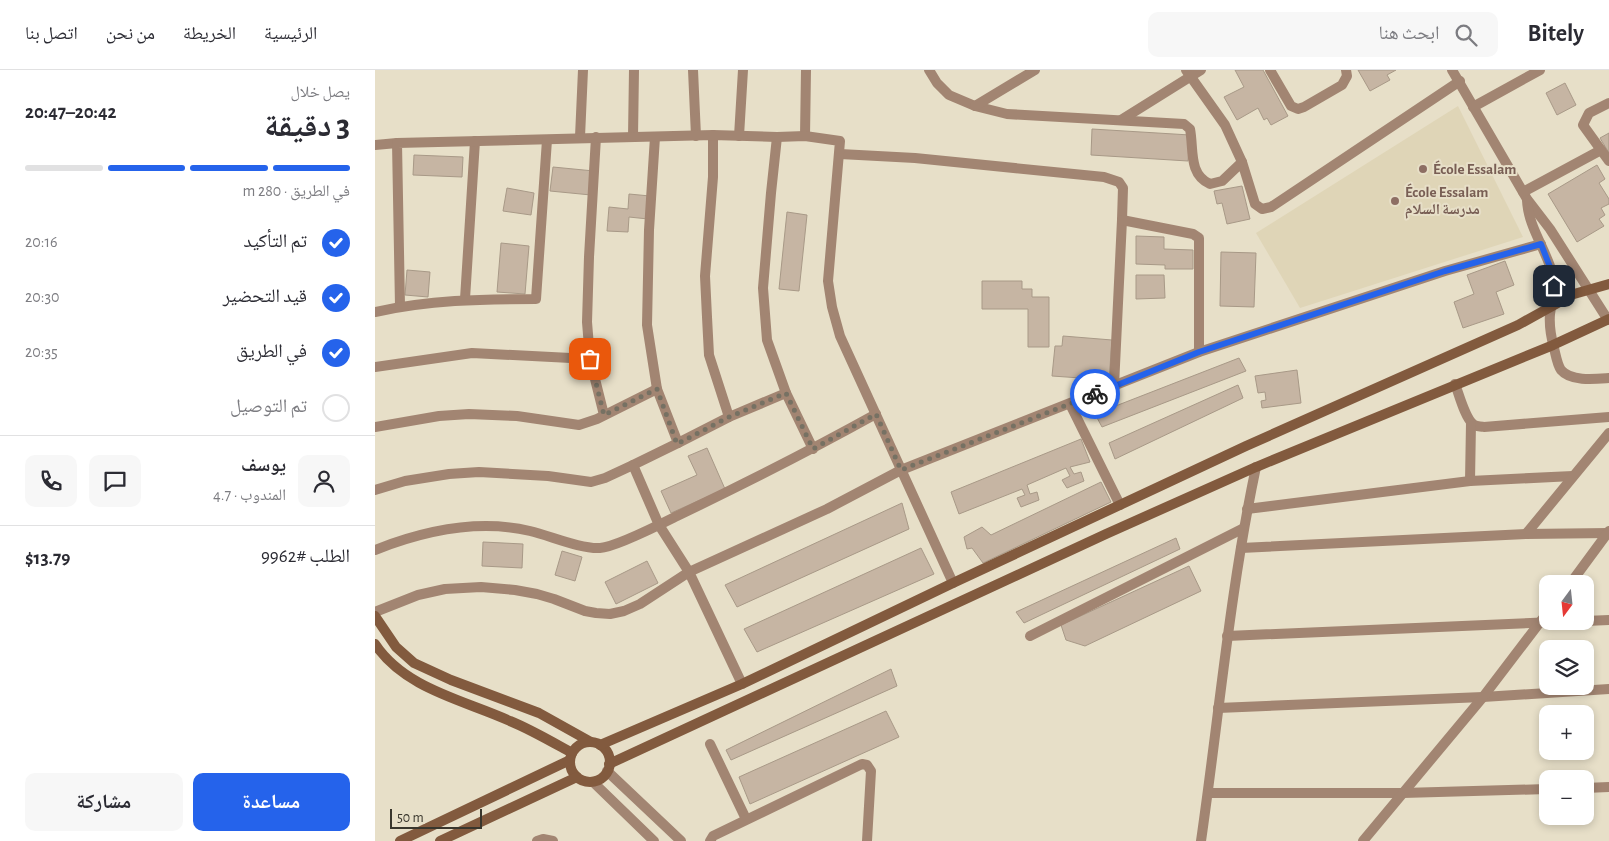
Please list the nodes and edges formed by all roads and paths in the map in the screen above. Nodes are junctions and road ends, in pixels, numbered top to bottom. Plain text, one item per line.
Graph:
1 (583, 70) edge
2 (634, 70) edge
3 (693, 70) edge
4 (743, 70) edge
5 (806, 70) edge
6 (929, 70) edge
7 (1035, 70) edge
8 (1201, 70) edge
9 (1270, 70) edge
10 (1346, 70) edge
11 (1452, 70) edge
12 (1540, 70) edge
13 (1188, 74) edge
14 (1460, 81) junction
15 (1609, 103) edge
16 (975, 106) junction
17 (1473, 106) junction
18 (1120, 121) junction
19 (713, 135) junction
20 (696, 136) junction
21 (739, 136) junction
22 (805, 136) junction
23 (596, 137) junction
24 (633, 137) junction
25 (655, 137) junction
26 (777, 137) junction
27 (579, 138) junction
28 (547, 140) junction
29 (475, 141) junction
30 (397, 143) junction
31 (375, 145) edge
32 (1601, 150) junction
33 (840, 154) junction
34 (1609, 161) edge
35 (1242, 162) junction
36 (1525, 196) junction
37 (1122, 220) junction
38 (1541, 244) junction
39 (1609, 284) edge
40 (1589, 289) junction
41 (465, 299) junction
42 (400, 306) junction
43 (1552, 306) junction
44 (375, 312) edge
45 (1608, 320) edge
46 (1553, 344) junction
47 (1199, 352) junction
48 (590, 359) junction
49 (375, 368) edge
50 (1609, 378) edge
51 (1455, 384) junction
52 (1114, 386) junction
53 (657, 389) junction
54 (786, 393) junction
55 (1070, 404) junction
56 (876, 414) junction
57 (604, 415) junction
58 (729, 417) junction
59 (1609, 417) edge
60 (1471, 423) junction
61 (375, 427) edge
62 (1609, 433) edge
63 (677, 444) junction
64 (813, 449) junction
65 (633, 465) junction
66 (1257, 467) junction
67 (901, 470) junction
68 (1573, 476) junction
69 (1470, 481) junction
70 (375, 490) edge
71 (1120, 505) junction
72 (1247, 509) junction
73 (659, 525) junction
74 (1244, 528) junction
75 (1608, 533) edge
76 (1525, 534) junction
77 (1241, 548) junction
78 (375, 550) edge
79 (689, 572) junction
80 (1576, 575) edge
81 (953, 583) junction
82 (375, 612) edge
83 (375, 616) edge
84 (1609, 620) edge
85 (1594, 621) edge
86 (1539, 623) edge
87 (1539, 624) edge
88 (1030, 636) dead end
89 (1227, 636) junction
90 (375, 644) edge
91 (742, 684) junction
92 (1609, 689) edge
93 (1483, 697) junction
94 (1219, 708) junction
95 (595, 744) junction
96 (710, 744) dead end
97 (571, 756) junction
98 (608, 768) junction
99 (577, 777) junction
100 (593, 782) junction
101 (1609, 787) edge
102 (1594, 788) edge
103 (1539, 789) edge
104 (1208, 793) junction
105 (1403, 793) junction
106 (746, 819) junction
107 (650, 839) edge
108 (400, 841) edge
109 (440, 841) edge
110 (537, 841) edge
111 (553, 841) edge
112 (681, 841) edge
113 (710, 841) edge
114 (867, 841) edge
115 (1201, 841) edge
116 (1363, 841) edge

1 - 27 street
2 - 24 street
3 - 20 street
4 - 21 street
5 - 22 street
6 - 16 street
7 - 16 street
8 - 13 street
9 - 10 street
11 - 14 street
12 - 17 street
13 - 18 street
13 - 35 street
14 - 17 street
14 - 35 street
15 - 32 street
16 - 18 street
17 - 36 street
18 - 35 street
19 - 20 street
19 - 21 street
19 - 58 street
20 - 25 street
21 - 26 street
22 - 26 street
22 - 33 street
23 - 24 street
23 - 27 street
23 - 48 street
24 - 25 street
25 - 53 street
26 - 54 street
27 - 28 street
28 - 29 street
28 - 41 street
29 - 30 street
29 - 41 street
30 - 31 street
30 - 42 street
32 - 34 street
32 - 36 street
33 - 37 street
33 - 56 street
36 - 38 street
36 - 40 street
37 - 47 street
37 - 52 street
38 - 43 street
38 - 47 street
39 - 40 street
40 - 43 street
40 - 45 street
41 - 42 street
42 - 44 street
43 - 46 street
43 - 71 street
45 - 46 street
46 - 50 street
46 - 51 street
47 - 52 street
48 - 49 street
48 - 57 street
51 - 60 street
51 - 66 street
52 - 55 street
53 - 57 street
53 - 63 street
54 - 58 street
54 - 64 street
55 - 67 street
55 - 71 street
56 - 64 street
56 - 67 street
57 - 61 street
58 - 63 street
59 - 60 street
60 - 69 street
62 - 68 street
63 - 65 street
64 - 73 street
65 - 70 street
65 - 73 street
66 - 72 street
66 - 98 street
67 - 79 street
67 - 81 street
68 - 69 street
68 - 76 street
69 - 72 street
71 - 81 street
72 - 74 street
73 - 78 street
73 - 79 street
74 - 77 street
74 - 88 street
75 - 76 street
75 - 80 street
76 - 77 street
77 - 89 street
79 - 82 street
79 - 91 street
81 - 91 street
83 - 95 street
84 - 85 street
86 - 89 street
87 - 93 street
89 - 94 street
90 - 97 street
91 - 95 street
92 - 93 street
93 - 94 street
93 - 105 street
94 - 104 street
95 - 97 street
95 - 98 street
96 - 106 street
97 - 99 street
97 - 108 street
98 - 100 street
98 - 112 street
99 - 100 street
99 - 109 street
100 - 107 street
101 - 102 street
103 - 105 street
104 - 105 street
104 - 115 street
105 - 116 street
106 - 113 street
106 - 114 street
110 - 111 street

